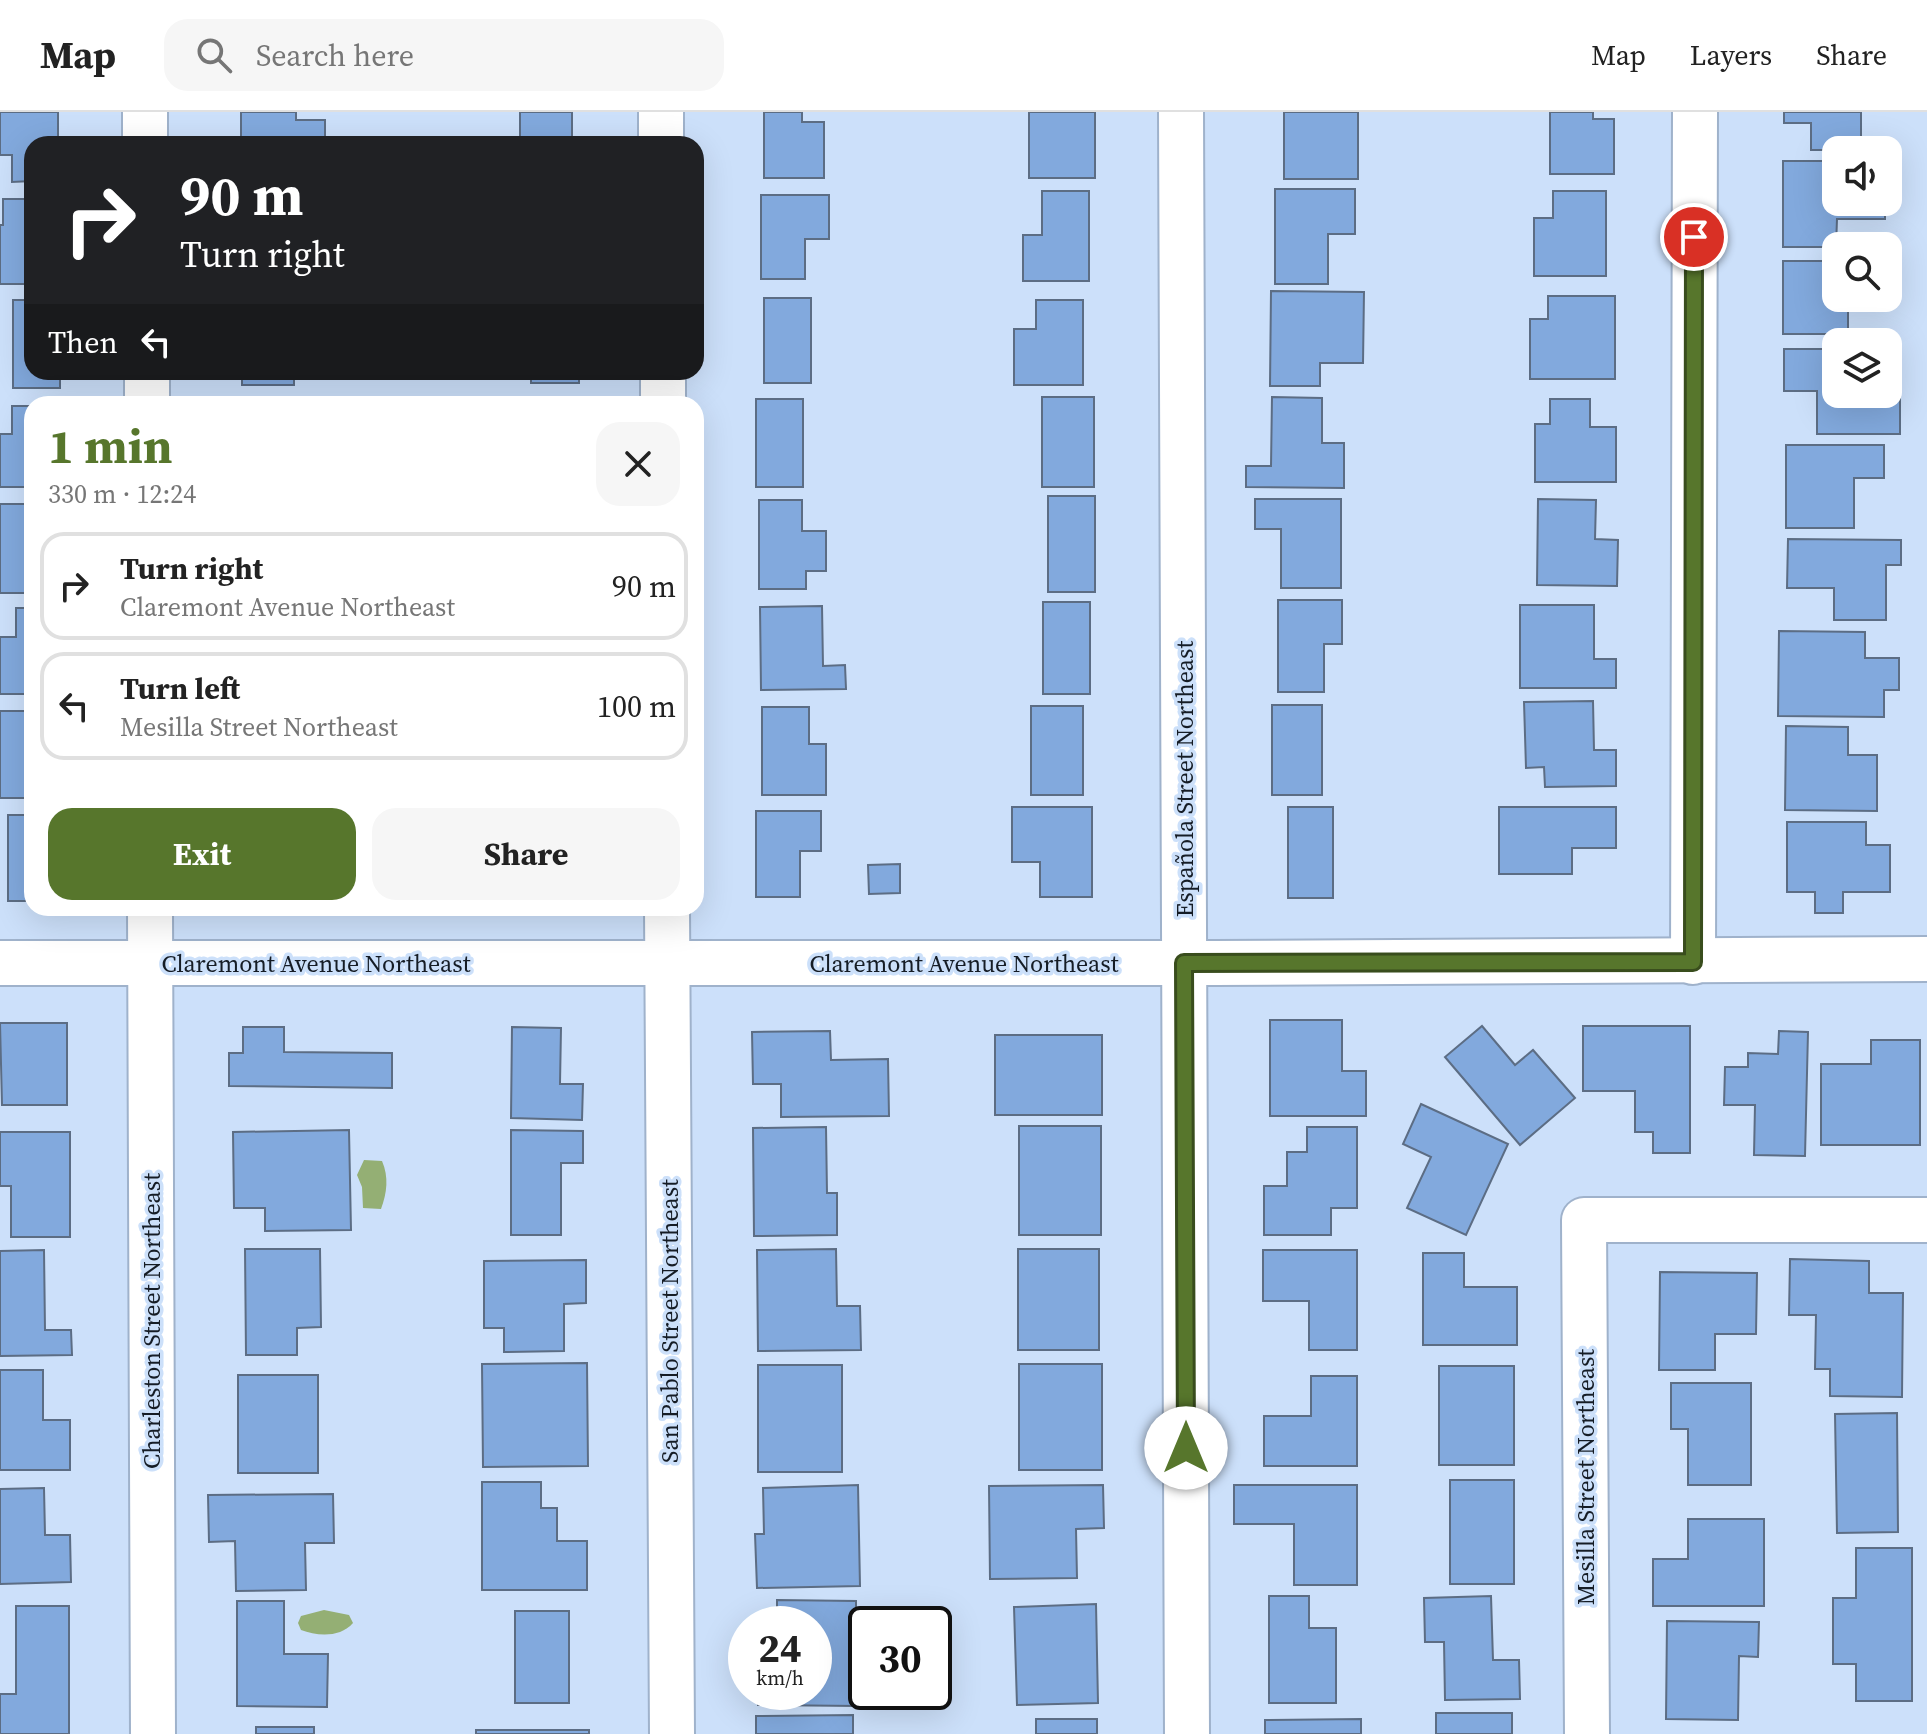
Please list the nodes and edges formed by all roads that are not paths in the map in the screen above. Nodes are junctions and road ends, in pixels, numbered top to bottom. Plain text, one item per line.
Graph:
1 (145, 112) edge
2 (661, 112) edge
3 (1181, 112) edge
4 (1695, 112) edge
5 (145, 136) edge
6 (661, 136) edge
7 (150, 916) edge
8 (667, 916) edge
9 (1927, 959) edge
10 (1693, 962) junction
11 (0, 963) edge
12 (150, 963) junction
13 (668, 963) junction
14 (1184, 963) junction
15 (1927, 1220) edge
16 (153, 1734) edge
17 (672, 1734) edge
18 (1187, 1734) edge
19 (1587, 1734) edge

1 - 5 street
2 - 6 street
3 - 14 street, Española Street Northeast
4 - 10 street
7 - 12 street, Charleston Street Northeast
8 - 13 street, San Pablo Street Northeast
9 - 10 street, Claremont Avenue Northeast
10 - 14 street, Claremont Avenue Northeast
11 - 12 street, Claremont Avenue Northeast
12 - 13 street, Claremont Avenue Northeast
12 - 16 street, Charleston Street Northeast
13 - 14 street, Claremont Avenue Northeast
13 - 17 street, San Pablo Street Northeast
14 - 18 street, Española Street Northeast
15 - 19 street, Mesilla Street Northeast

